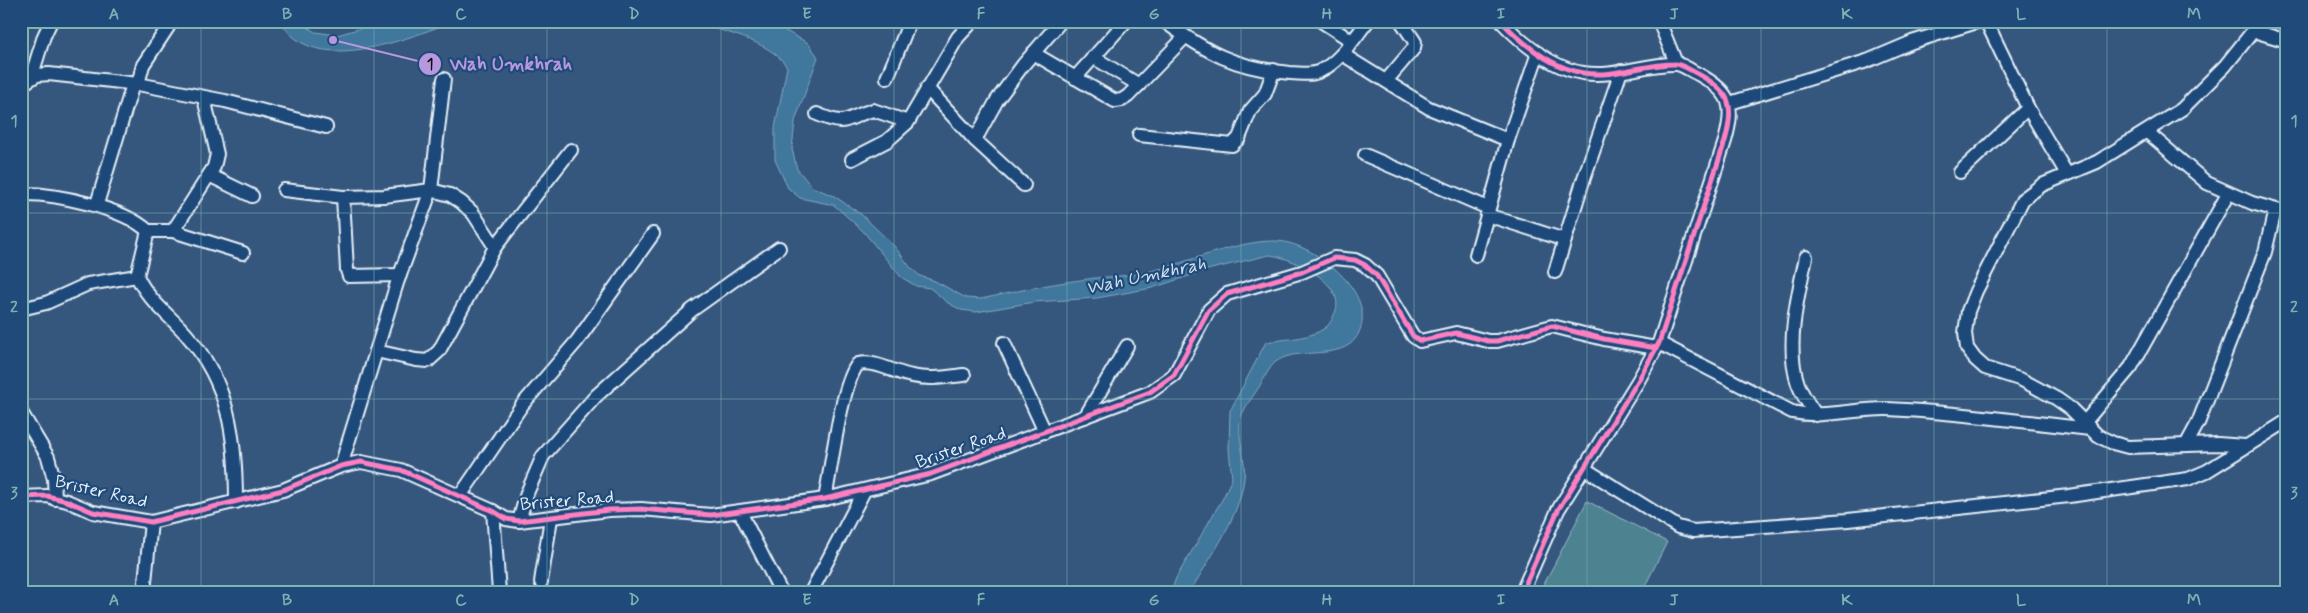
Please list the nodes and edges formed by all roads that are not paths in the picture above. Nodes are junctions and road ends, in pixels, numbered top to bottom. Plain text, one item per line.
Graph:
1 (51, 21) edge
2 (172, 21) edge
3 (910, 21) edge
4 (973, 21) edge
5 (1061, 21) edge
6 (1126, 21) edge
7 (1164, 21) edge
8 (1321, 21) edge
9 (1368, 21) edge
10 (1401, 21) edge
11 (1501, 21) edge
12 (1659, 21) edge
13 (1980, 21) edge
14 (1986, 21) edge
15 (1954, 24) edge
16 (2258, 26) edge
17 (1185, 37) junction
18 (1352, 41) junction
19 (2287, 41) edge
20 (1033, 53) junction
21 (1538, 53) junction
22 (1342, 54) junction
23 (1093, 57) junction
24 (1676, 63) junction
25 (1274, 70) junction
26 (1621, 71) junction
27 (887, 78) dead end
28 (1075, 78) junction
29 (444, 79) dead end
30 (26, 81) edge
31 (1386, 81) junction
32 (135, 84) junction
33 (1139, 85) junction
34 (927, 88) junction
35 (204, 98) junction
36 (1730, 103) junction
37 (2028, 108) junction
38 (817, 114) dead end
39 (908, 122) junction
40 (326, 127) dead end
41 (2147, 132) junction
42 (1139, 135) dead end
43 (975, 140) junction
44 (1508, 140) junction
45 (571, 150) dead end
46 (1365, 155) dead end
47 (852, 158) dead end
48 (1960, 172) dead end
49 (2068, 174) junction
50 (209, 175) junction
51 (1024, 185) dead end
52 (284, 190) dead end
53 (431, 190) junction
54 (21, 194) edge
55 (2228, 194) junction
56 (252, 196) dead end
57 (343, 197) junction
58 (96, 204) junction
59 (1487, 211) junction
60 (2281, 212) edge
61 (173, 231) junction
62 (148, 232) junction
63 (654, 234) dead end
64 (1565, 240) junction
65 (495, 247) junction
66 (779, 248) dead end
67 (243, 253) dead end
68 (1476, 255) dead end
69 (1806, 257) dead end
70 (1555, 272) dead end
71 (400, 275) junction
72 (136, 276) junction
73 (21, 310) edge
74 (1004, 343) dead end
75 (1658, 345) junction
76 (1127, 346) dead end
77 (376, 352) junction
78 (964, 375) dead end
79 (21, 412) edge
80 (1816, 415) junction
81 (1085, 417) junction
82 (2287, 421) edge
83 (2087, 426) junction
84 (1045, 432) junction
85 (2186, 445) junction
86 (2245, 446) junction
87 (341, 466) junction
88 (1585, 470) junction
89 (864, 491) junction
90 (460, 496) junction
91 (21, 497) edge
92 (55, 498) junction
93 (825, 499) junction
94 (236, 502) junction
95 (493, 511) junction
96 (740, 512) junction
97 (551, 518) junction
98 (519, 521) junction
99 (151, 522) junction
100 (541, 582) dead end
101 (144, 592) edge
102 (499, 592) edge
103 (781, 592) edge
104 (811, 592) edge
105 (1522, 592) edge

1 - 30 street
2 - 32 street
3 - 27 street
4 - 34 street
5 - 20 street
6 - 23 street
7 - 17 street
8 - 18 street
9 - 18 street
10 - 31 street
11 - 21 street
12 - 24 street
13 - 15 street
14 - 37 street
15 - 36 street
16 - 19 street
16 - 41 street
17 - 25 street
17 - 33 street
18 - 22 street
20 - 28 street
20 - 43 street
21 - 26 street
21 - 44 street
22 - 25 street
22 - 31 street
23 - 28 street
23 - 33 street
24 - 26 street
24 - 36 street
25 - 42 street
26 - 64 street
28 - 33 street
29 - 53 street
30 - 32 street
31 - 44 street
32 - 35 street
32 - 58 street
34 - 39 street
34 - 43 street
35 - 40 street
35 - 50 street
36 - 75 street
37 - 48 street
37 - 49 street
38 - 39 street
39 - 47 street
41 - 49 street
41 - 55 street
43 - 51 street
44 - 59 street
45 - 65 street
46 - 59 street
49 - 83 street
50 - 56 street
50 - 61 street
52 - 57 street
53 - 57 street
53 - 65 street
53 - 71 street
54 - 58 street
55 - 60 street
55 - 83 street
57 - 71 street
58 - 62 street
59 - 64 street
59 - 68 street
60 - 85 street
61 - 62 street
61 - 67 street
62 - 72 street
63 - 90 street
64 - 70 street
65 - 77 street
66 - 98 street
69 - 80 street
71 - 77 street
72 - 73 street
72 - 94 street
74 - 84 street
75 - 80 street
75 - 81 street, Brister Road
75 - 88 street
76 - 81 street
77 - 87 street
78 - 93 street
79 - 92 street
80 - 83 street
81 - 84 street, Brister Road
82 - 86 street
83 - 85 street
84 - 89 street, Brister Road
85 - 86 street
86 - 88 street
87 - 90 street, Brister Road
87 - 94 street, Brister Road
88 - 105 street
89 - 93 street, Brister Road
89 - 104 street
90 - 95 street, Brister Road
91 - 92 street, Brister Road
92 - 99 street, Brister Road
93 - 96 street, Brister Road
94 - 99 street, Brister Road
95 - 98 street, Brister Road
95 - 102 street
96 - 97 street, Brister Road
96 - 103 street
97 - 98 street, Brister Road
97 - 100 street
99 - 101 street

